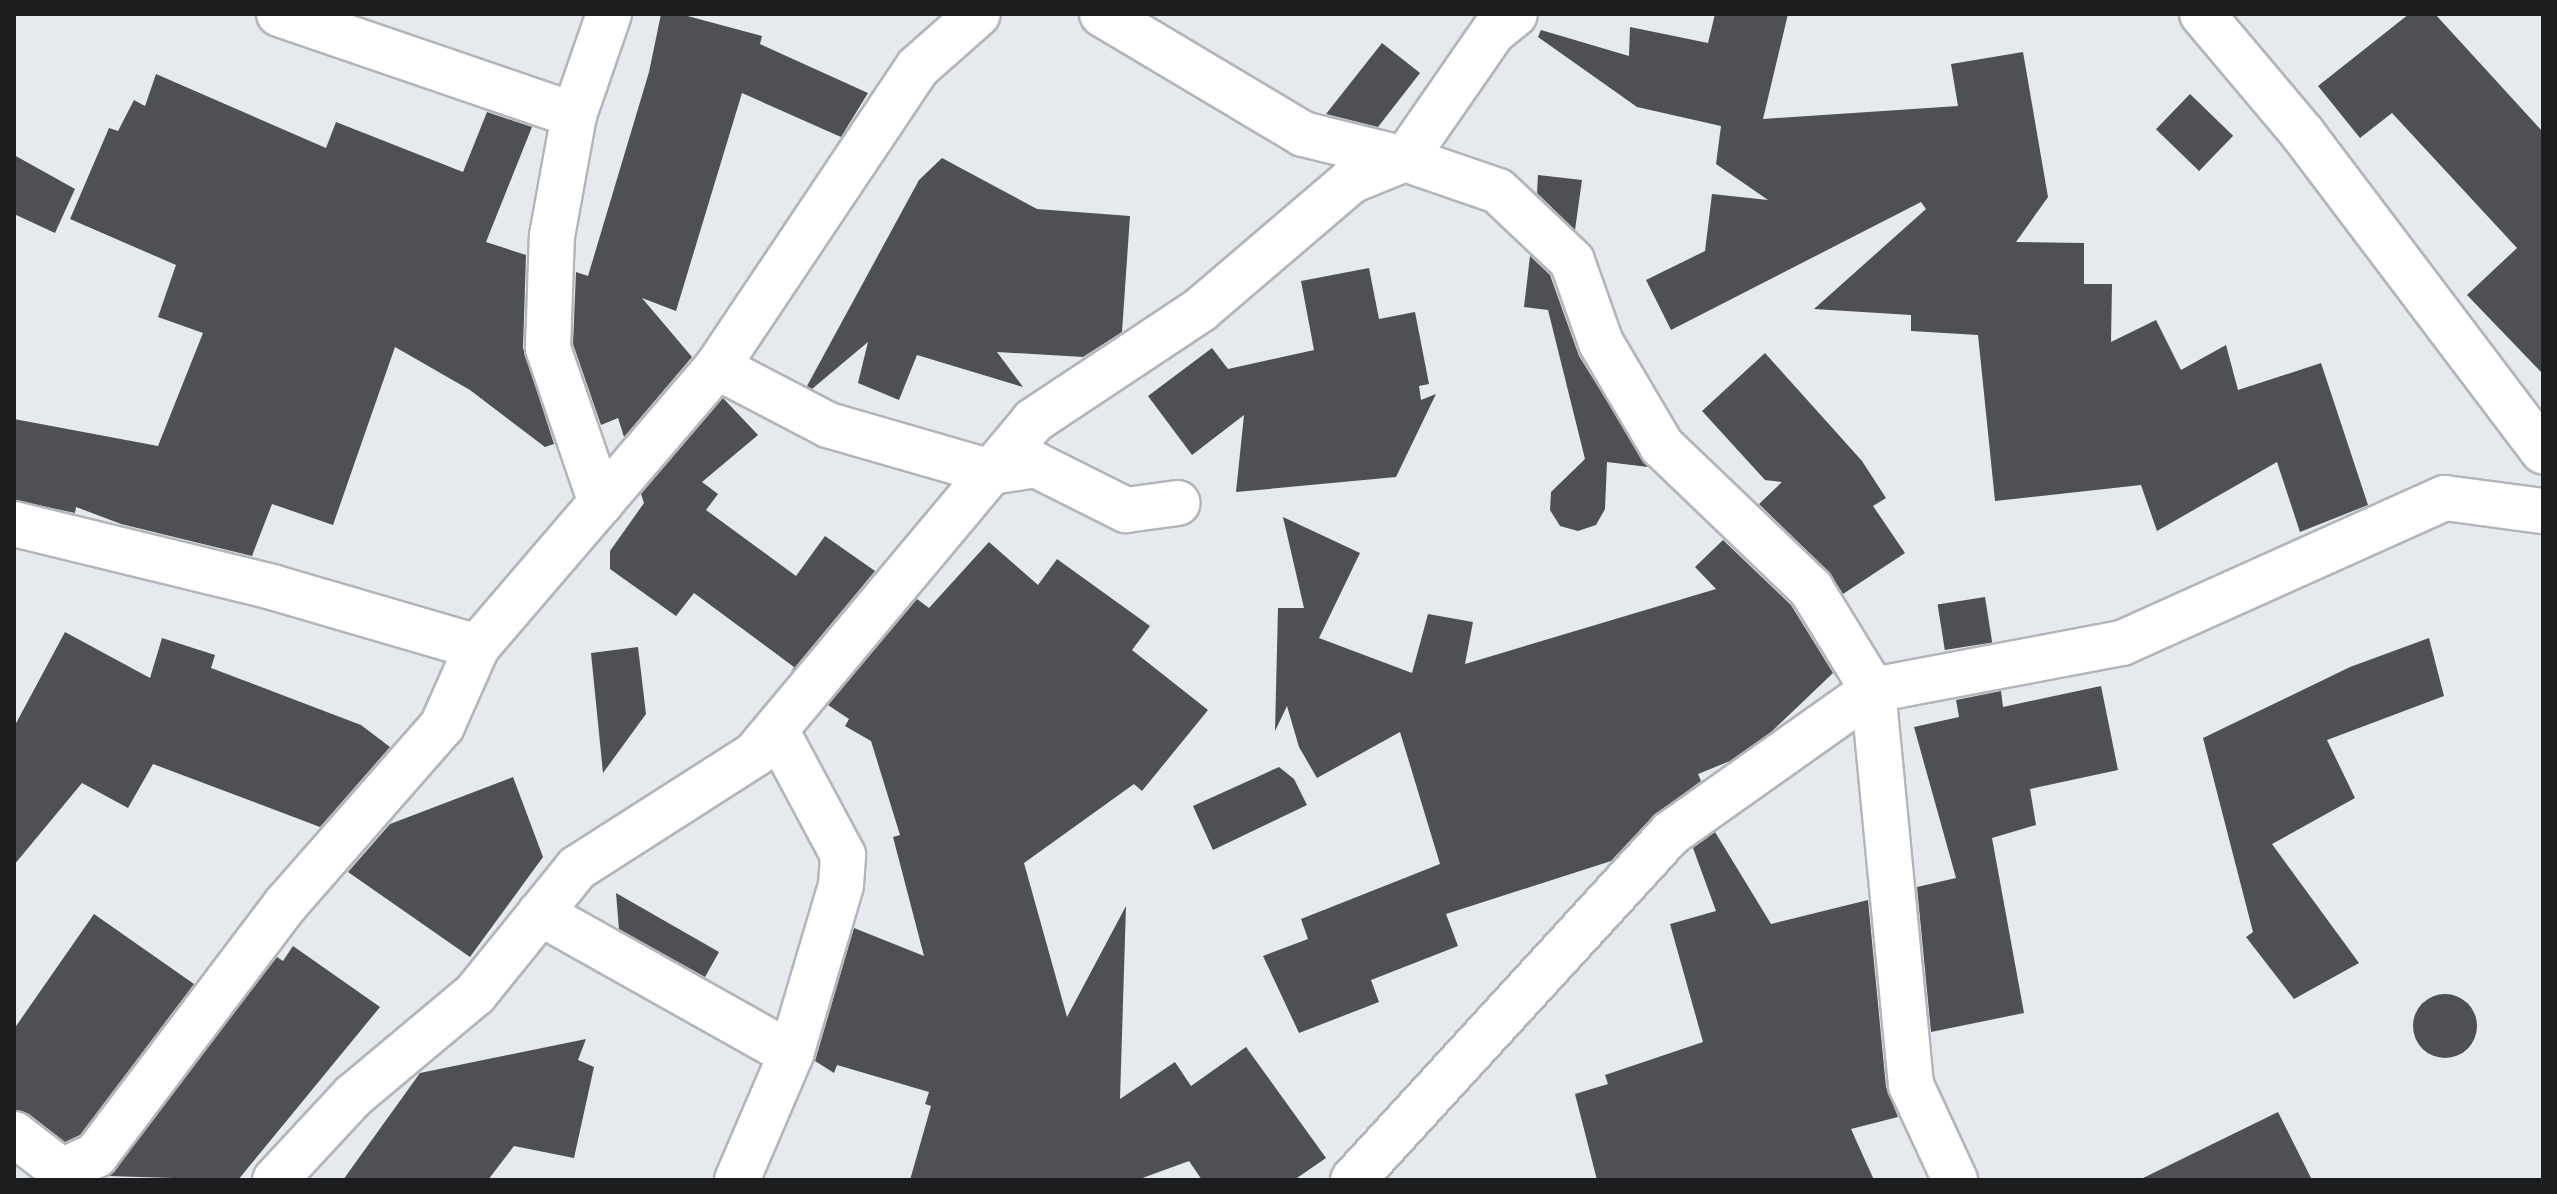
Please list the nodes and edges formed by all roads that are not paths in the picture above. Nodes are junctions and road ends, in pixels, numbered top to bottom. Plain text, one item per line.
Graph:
1 (279, 14) edge
2 (609, 14) edge
3 (978, 14) edge
4 (1102, 14) edge
5 (1515, 14) edge
6 (2202, 14) edge
7 (574, 115) junction
8 (1405, 159) junction
9 (717, 367) junction
10 (2543, 451) edge
11 (991, 472) junction
12 (601, 503) junction
13 (1178, 503) dead end
14 (2543, 511) edge
15 (14, 524) edge
16 (477, 647) junction
17 (1873, 690) junction
18 (776, 730) junction
19 (540, 913) junction
20 (791, 1054) junction
21 (14, 1134) edge
22 (60, 1176) edge
23 (275, 1180) edge
24 (737, 1180) edge
25 (1353, 1180) edge
26 (1955, 1180) edge

1 - 7 street
2 - 7 street
3 - 9 street
4 - 8 street
5 - 8 street
6 - 10 street
7 - 12 street
8 - 11 street
8 - 17 street
9 - 11 street
9 - 12 street
11 - 13 street
11 - 18 street
12 - 16 street
14 - 17 street
15 - 16 street
16 - 22 street
17 - 25 street
17 - 26 street
18 - 19 street
18 - 20 street
19 - 20 street
19 - 23 street
20 - 24 street
21 - 22 street

